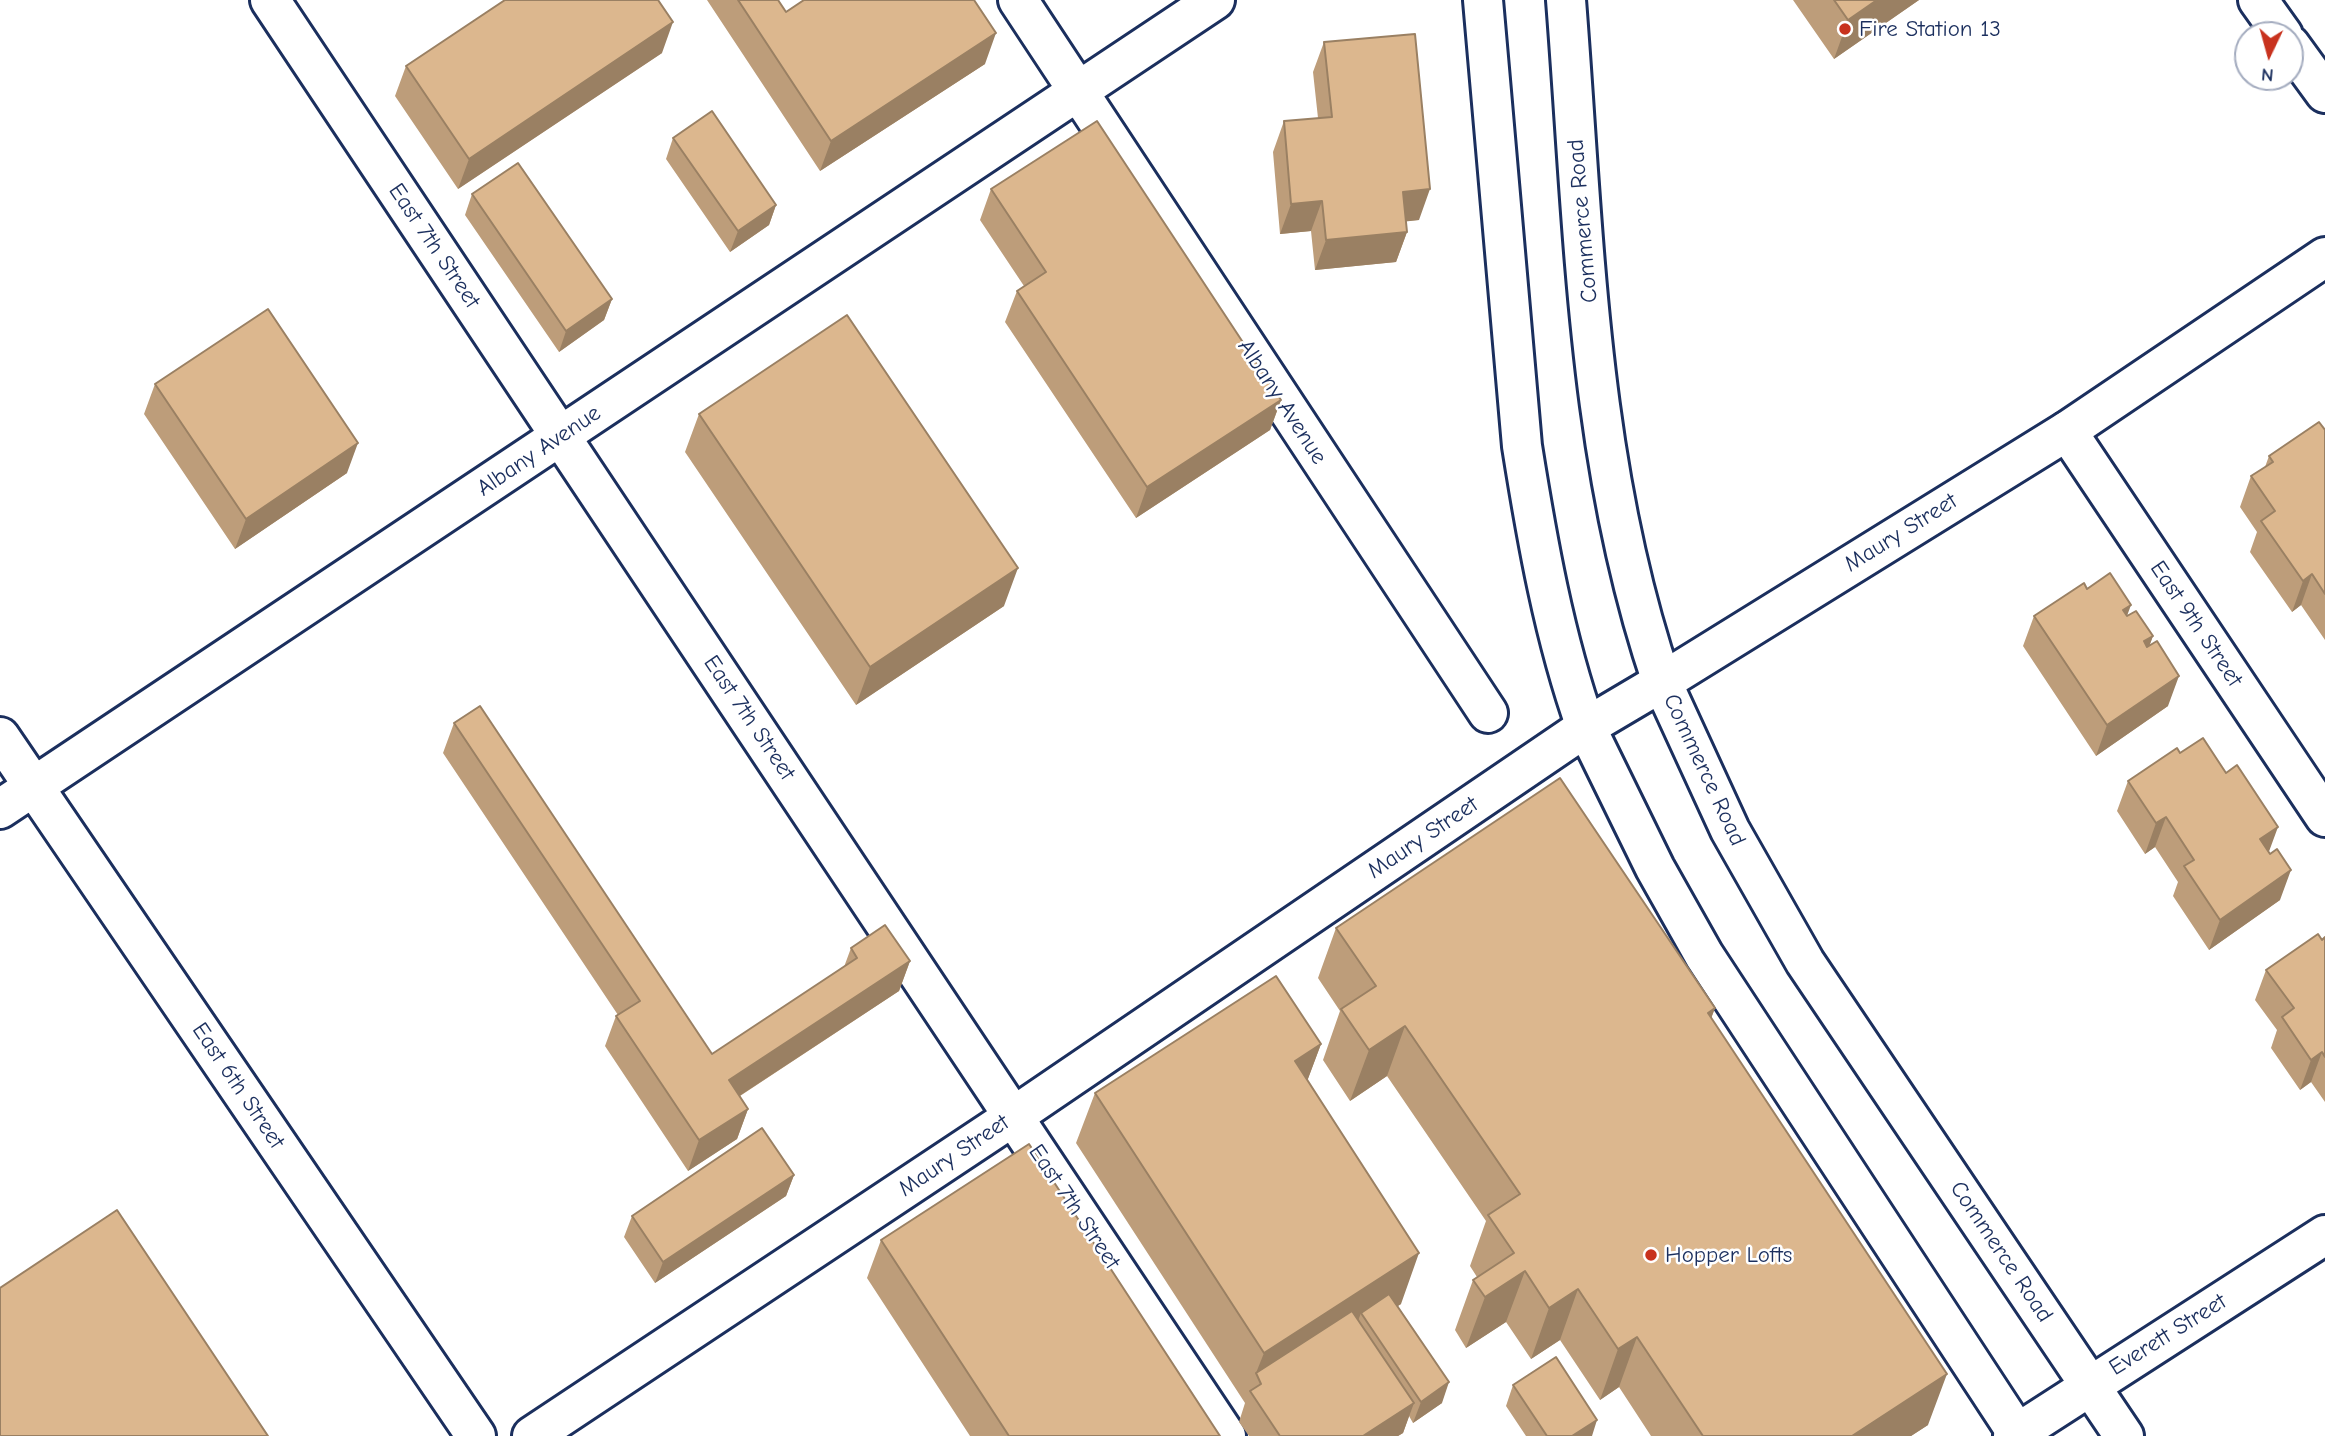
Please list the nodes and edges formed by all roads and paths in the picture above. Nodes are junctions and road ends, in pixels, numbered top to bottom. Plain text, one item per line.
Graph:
1 (270, 0) edge
2 (1018, 0) edge
3 (1215, 0) edge
4 (1483, 0) edge
5 (1566, 0) edge
6 (2258, 0) edge
7 (2273, 21) edge
8 (2304, 64) edge
9 (1077, 91) junction
10 (2325, 93) edge
11 (2325, 257) edge
12 (2067, 431) junction
13 (562, 437) junction
14 (1662, 682) junction
15 (1488, 713) dead end
16 (1587, 727) junction
17 (0, 737) edge
18 (34, 787) junction
19 (0, 809) edge
20 (2325, 817) edge
21 (1014, 1116) junction
22 (2325, 1235) edge
23 (2090, 1384) junction
24 (2016, 1435) edge
25 (476, 1436) edge
26 (532, 1436) edge
27 (1226, 1436) edge
28 (2124, 1436) edge

1 - 13 street, East 7th Street
2 - 9 street
3 - 9 street, Albany Avenue
4 - 16 street
5 - 14 street, Commerce Road
6 - 7 street
8 - 10 street
9 - 13 street, Albany Avenue
9 - 15 street, Albany Avenue
11 - 12 street, Maury Street
12 - 14 street, Maury Street
12 - 20 street, East 9th Street
13 - 18 street, Albany Avenue
13 - 21 street, East 7th Street
14 - 16 street, Maury Street
14 - 23 street, Commerce Road
16 - 21 street, Maury Street
16 - 24 street
17 - 18 street, East 6th Street
18 - 19 street, Albany Avenue
18 - 25 street, East 6th Street
21 - 26 street, Maury Street
21 - 27 street, East 7th Street
22 - 23 street, Everett Street
23 - 24 street, Everett Street
23 - 28 street, Commerce Road

